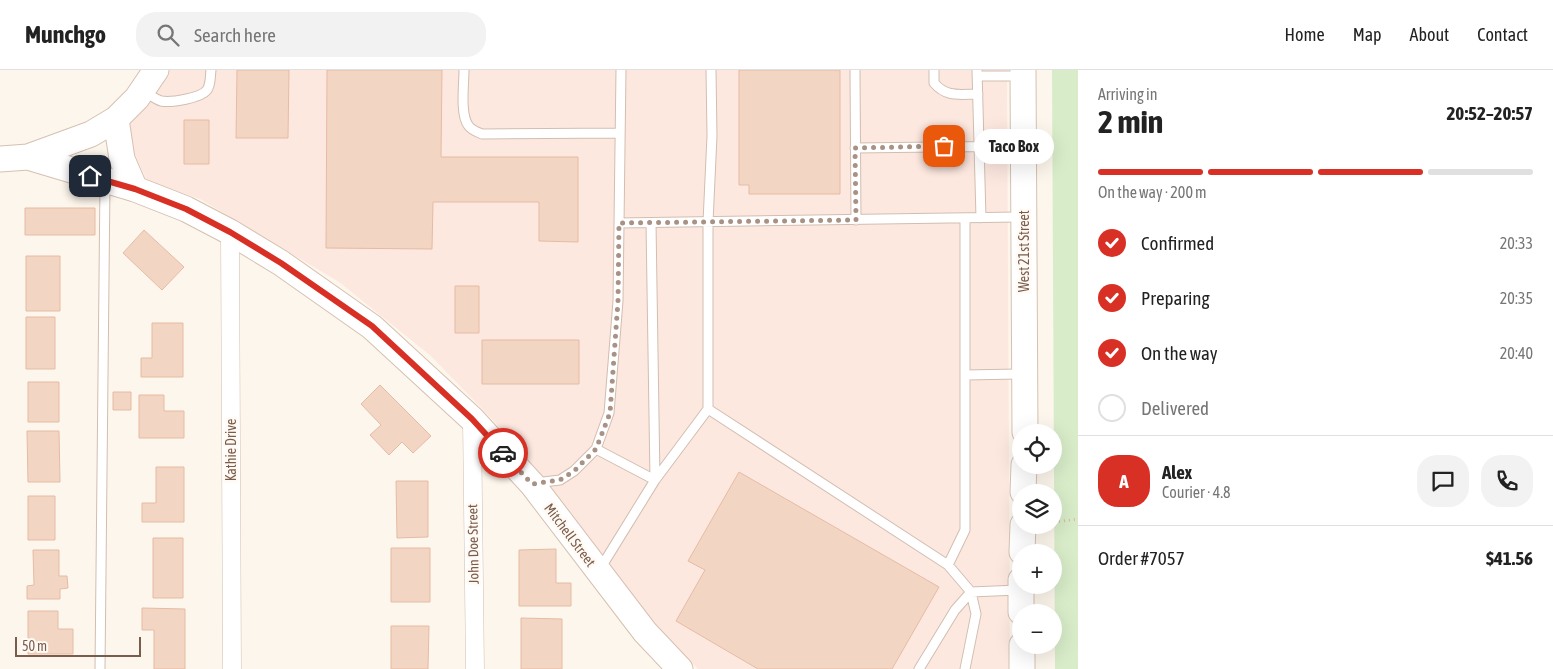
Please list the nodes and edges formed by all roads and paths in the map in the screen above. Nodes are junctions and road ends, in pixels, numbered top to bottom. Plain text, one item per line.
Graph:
1 (210, 70) edge
2 (464, 70) edge
3 (621, 70) edge
4 (711, 70) edge
5 (855, 70) edge
6 (934, 70) edge
7 (977, 73) edge
8 (1023, 73) edge
9 (149, 80) edge
10 (978, 94) junction
11 (116, 118) junction
12 (620, 133) junction
13 (980, 146) junction
14 (1023, 146) junction
15 (855, 148) junction
16 (28, 157) junction
17 (0, 159) edge
18 (105, 180) junction
19 (135, 189) junction
20 (1024, 217) junction
21 (965, 218) junction
22 (981, 218) junction
23 (856, 220) junction
24 (708, 222) junction
25 (619, 223) junction
26 (651, 223) junction
27 (230, 232) junction
28 (1025, 374) junction
29 (965, 375) junction
30 (708, 409) junction
31 (472, 419) junction
32 (1025, 424) edge
33 (596, 449) junction
34 (655, 480) junction
35 (532, 484) junction
36 (1078, 519) edge
37 (1062, 521) edge
38 (948, 565) junction
39 (599, 571) junction
40 (971, 592) junction
41 (1012, 594) edge
42 (1022, 654) edge
43 (100, 669) edge
44 (232, 669) edge
45 (475, 669) edge
46 (680, 669) edge
47 (919, 669) edge
48 (965, 669) edge
49 (1022, 669) edge

1 - 9 lane
2 - 12 lane
3 - 12 lane
4 - 24 lane
5 - 15 lane
6 - 10 lane
7 - 8 lane
7 - 10 lane
8 - 14 street, West 21st Street
9 - 11 street
10 - 13 lane
11 - 16 street
11 - 19 street
12 - 25 lane
13 - 14 lane
13 - 15 lane
13 - 22 lane
14 - 20 street, West 21st Street
15 - 23 lane
16 - 17 street
16 - 18 street, Mitchell Street
18 - 19 street, Mitchell Street
18 - 43 lane
19 - 27 street, Mitchell Street
20 - 22 lane
20 - 28 street, West 21st Street
21 - 22 lane
21 - 23 lane
21 - 29 lane
23 - 24 lane
24 - 26 lane
24 - 30 lane
25 - 26 lane
25 - 33 lane
26 - 34 lane
27 - 31 street, Mitchell Street
27 - 44 street, Kathie Drive
28 - 29 lane
28 - 32 street, West 21st Street
29 - 38 lane
30 - 34 lane
30 - 38 lane
31 - 35 street, Mitchell Street
31 - 45 street, John Doe Street
33 - 34 lane
33 - 35 lane
34 - 39 lane
35 - 39 street, Mitchell Street
36 - 37 path
38 - 40 lane
39 - 46 street, Mitchell Street
40 - 41 lane
40 - 47 lane
40 - 48 lane
42 - 49 street

